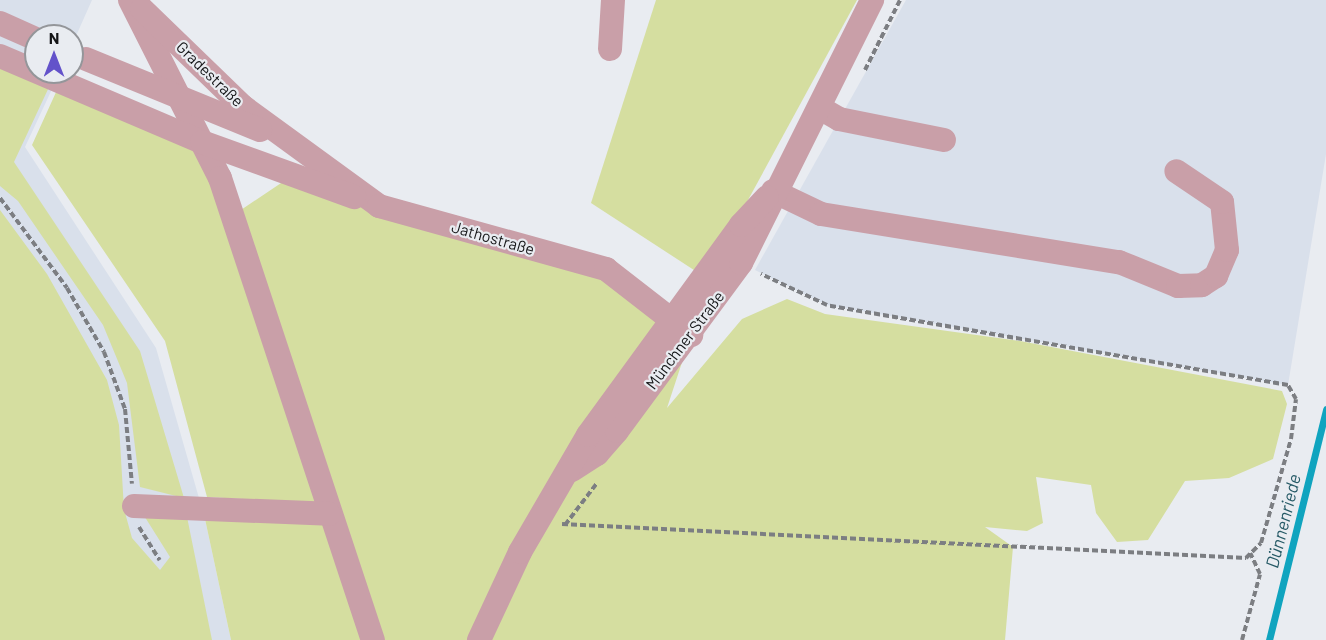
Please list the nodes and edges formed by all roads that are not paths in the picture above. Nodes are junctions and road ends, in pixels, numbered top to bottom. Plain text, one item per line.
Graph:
1 (131, 0) edge
2 (613, 0) edge
3 (872, 0) edge
4 (0, 23) edge
5 (24, 34) edge
6 (610, 49) dead end
7 (0, 56) edge
8 (86, 59) dead end
9 (180, 98) junction
10 (820, 108) junction
11 (944, 140) dead end
12 (202, 142) junction
13 (292, 143) junction
14 (1176, 171) dead end
15 (773, 191) junction
16 (379, 206) junction
17 (683, 328) junction
18 (134, 506) road end
19 (329, 514) junction
20 (373, 640) edge
21 (479, 640) edge

1 - 9 street
1 - 13 street, Gradestraße
2 - 6 street
3 - 10 street, Münchner Straße
4 - 5 street
7 - 12 street
8 - 9 street
9 - 12 street
9 - 13 street
10 - 11 street
10 - 15 street, Münchner Straße
12 - 16 street
12 - 19 street
13 - 16 street, Jathostraße
14 - 15 street
15 - 17 street, Münchner Straße
15 - 17 street, Münchner Straße
16 - 17 street, Jathostraße
17 - 21 street, Münchner Straße
18 - 19 street
19 - 20 street

